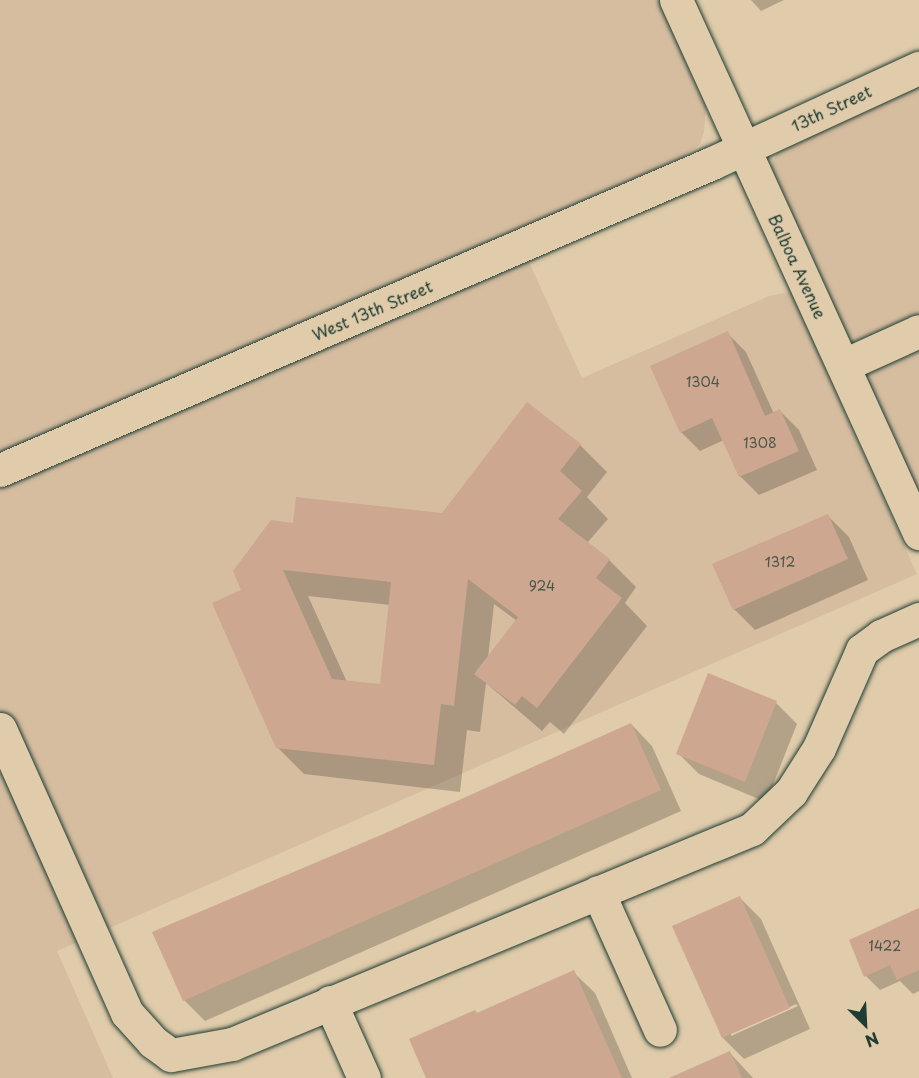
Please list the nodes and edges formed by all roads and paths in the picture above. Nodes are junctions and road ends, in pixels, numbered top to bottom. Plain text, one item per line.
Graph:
1 (676, 0) edge
2 (919, 68) edge
3 (743, 148) junction
4 (919, 331) edge
5 (844, 365) junction
6 (0, 470) edge
7 (919, 533) edge
8 (919, 619) edge
9 (0, 729) edge
10 (598, 892) junction
11 (330, 1002) junction
12 (660, 1030) dead end
13 (364, 1078) edge

1 - 3 street, Balboa Avenue
2 - 3 street, 13th Street
3 - 5 street, Balboa Avenue
3 - 6 street, West 13th Street
4 - 5 street
5 - 7 street, Balboa Avenue
8 - 10 street
9 - 11 street
10 - 11 street
10 - 12 street
11 - 13 street

